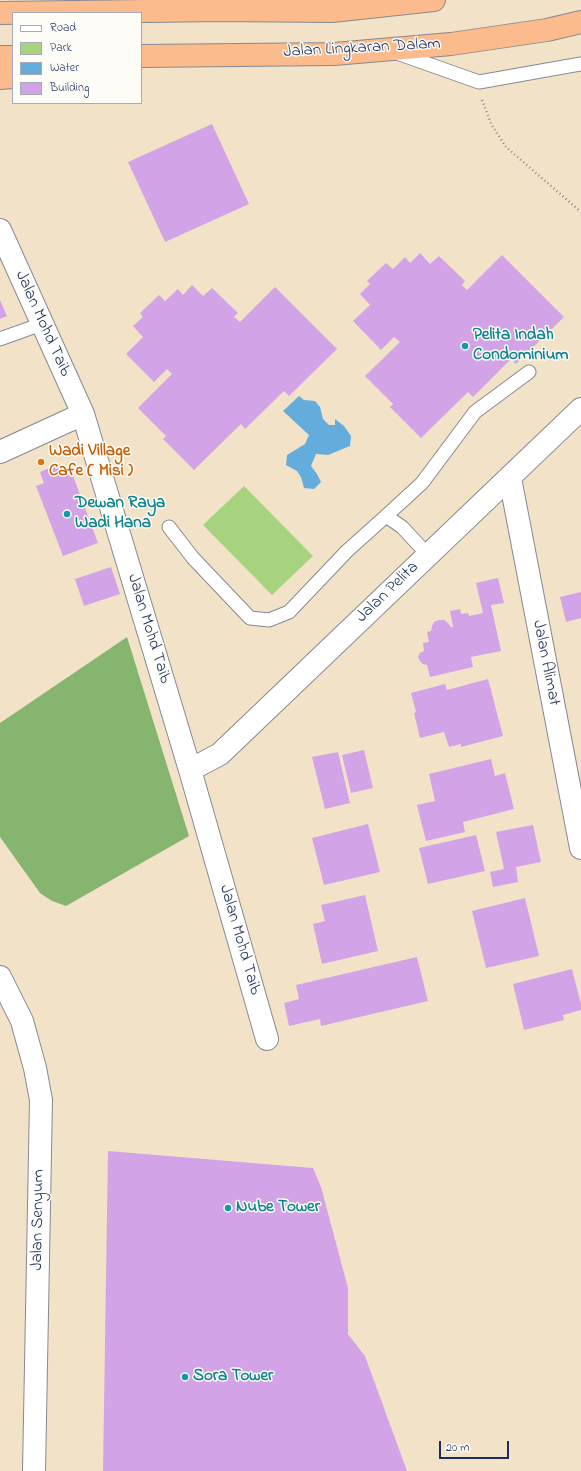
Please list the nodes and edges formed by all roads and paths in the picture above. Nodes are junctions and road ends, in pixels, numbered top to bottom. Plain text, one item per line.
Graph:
1 (125, 0) edge
2 (434, 0) edge
3 (219, 10) junction
4 (73, 12) edge
5 (0, 13) edge
6 (12, 13) edge
7 (581, 22) edge
8 (389, 50) junction
9 (230, 55) junction
10 (142, 56) edge
11 (0, 57) edge
12 (12, 57) edge
13 (142, 64) edge
14 (581, 64) edge
15 (12, 77) edge
16 (0, 78) edge
17 (479, 82) junction
18 (581, 212) edge
19 (0, 230) edge
20 (42, 324) junction
21 (0, 339) edge
22 (529, 372) dead end
23 (581, 409) edge
24 (83, 414) junction
25 (0, 452) edge
26 (510, 478) junction
27 (386, 516) junction
28 (169, 527) dead end
29 (428, 555) junction
30 (190, 770) junction
31 (578, 826) edge
32 (581, 848) edge
33 (0, 977) edge
34 (267, 1039) dead end
35 (34, 1471) edge

1 - 3 highway
2 - 3 highway
3 - 4 highway
5 - 6 highway
7 - 8 highway, Jalan Lingkaran Dalam
8 - 9 highway, Jalan Lingkaran Dalam
8 - 17 lane
9 - 10 highway, Jalan Lingkaran Dalam
9 - 13 highway
11 - 12 highway
14 - 17 lane
15 - 16 highway
17 - 18 path
19 - 20 street, Jalan Mohd Taib
20 - 21 lane
20 - 24 street, Jalan Mohd Taib
22 - 27 lane
23 - 26 street, Jalan Pelita
24 - 25 street
24 - 30 street, Jalan Mohd Taib
26 - 29 street, Jalan Pelita
26 - 31 street, Jalan Alimat
27 - 28 lane
27 - 29 lane
29 - 30 street, Jalan Pelita
30 - 34 street, Jalan Mohd Taib
31 - 32 street, Jalan Alimat
33 - 35 street, Jalan Senyum

